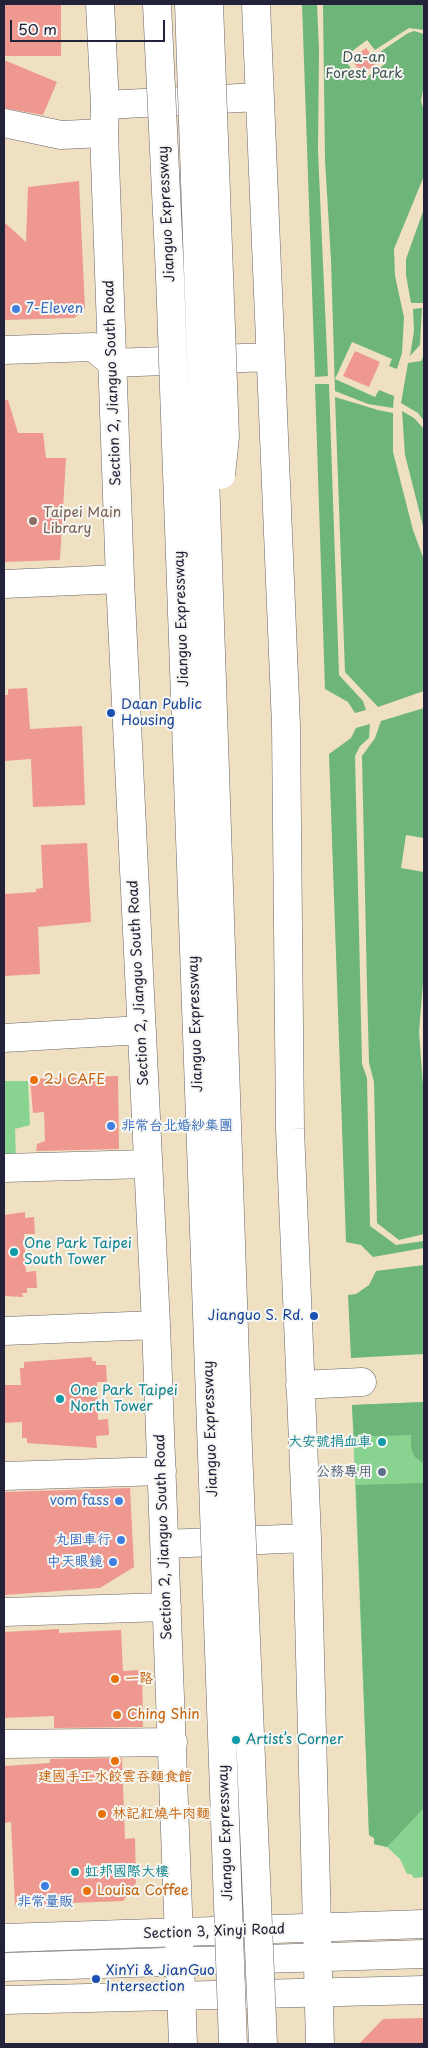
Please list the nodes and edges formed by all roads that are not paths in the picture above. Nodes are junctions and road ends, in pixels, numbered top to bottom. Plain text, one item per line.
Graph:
1 (100, 4) edge
2 (157, 4) edge
3 (189, 4) edge
4 (209, 4) edge
5 (256, 4) edge
6 (259, 97) junction
7 (105, 105) junction
8 (4, 123) edge
9 (104, 133) junction
10 (4, 350) edge
11 (270, 357) junction
12 (112, 363) junction
13 (120, 580) junction
14 (4, 584) edge
15 (211, 598) junction
16 (142, 1030) junction
17 (4, 1038) edge
18 (147, 1164) junction
19 (4, 1168) edge
20 (156, 1325) junction
21 (4, 1331) edge
22 (362, 1382) dead end
23 (300, 1386) junction
24 (162, 1471) junction
25 (4, 1476) edge
26 (307, 1538) junction
27 (165, 1544) junction
28 (167, 1607) junction
29 (4, 1612) edge
30 (173, 1742) junction
31 (4, 1744) edge
32 (424, 1924) edge
33 (316, 1929) junction
34 (180, 1933) junction
35 (4, 1938) edge
36 (424, 1954) edge
37 (317, 1957) junction
38 (181, 1962) junction
39 (4, 1967) edge
40 (424, 1990) edge
41 (318, 1991) junction
42 (182, 1995) junction
43 (4, 2000) edge
44 (183, 2044) edge
45 (233, 2044) edge
46 (263, 2044) edge
47 (320, 2044) edge

1 - 7 main road, Section 2, Jianguo South Road
2 - 45 main road, Jianguo Expressway, bridge
3 - 15 main road, Jianguo Expressway, bridge
4 - 15 main road, bridge
5 - 6 main road
6 - 7 main road
6 - 11 main road
7 - 9 main road, Section 2, Jianguo South Road
8 - 9 main road
9 - 12 main road, Section 2, Jianguo South Road
10 - 12 main road
11 - 12 main road
11 - 23 main road
12 - 13 main road, Section 2, Jianguo South Road
13 - 14 main road
13 - 16 main road, Section 2, Jianguo South Road
15 - 46 main road, Jianguo Expressway, bridge
16 - 17 main road
16 - 18 main road, Section 2, Jianguo South Road
18 - 19 main road
18 - 20 main road, Section 2, Jianguo South Road
20 - 21 main road
20 - 24 main road, Section 2, Jianguo South Road
22 - 23 main road
23 - 26 main road
24 - 25 main road
24 - 27 main road, Section 2, Jianguo South Road
26 - 27 main road
26 - 33 main road
27 - 28 main road, Section 2, Jianguo South Road
28 - 29 main road
28 - 30 main road, Section 2, Jianguo South Road
30 - 31 main road
30 - 34 main road, Section 2, Jianguo South Road
32 - 33 main road, Section 3, Xinyi Road
33 - 34 main road, Section 3, Xinyi Road
33 - 37 main road
34 - 35 main road, Section 3, Xinyi Road
34 - 38 main road, Section 2, Jianguo South Road
36 - 37 main road, Section 3, Xinyi Road
37 - 38 main road, Section 3, Xinyi Road
37 - 41 main road
38 - 39 main road, Section 3, Xinyi Road
38 - 42 main road, Section 2, Jianguo South Road
40 - 41 main road
41 - 42 main road
41 - 47 main road
42 - 43 main road
42 - 44 main road, Section 2, Jianguo South Road

